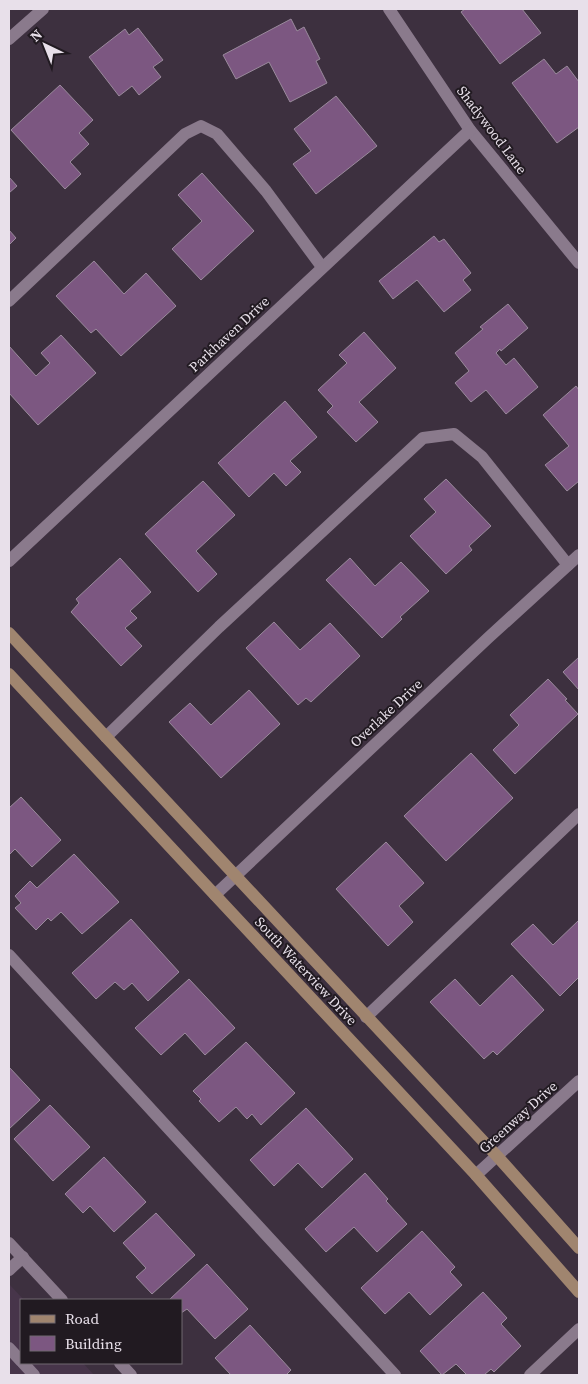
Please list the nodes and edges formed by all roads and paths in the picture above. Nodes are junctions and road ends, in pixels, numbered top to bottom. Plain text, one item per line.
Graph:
1 (43, 9) edge
2 (389, 9) edge
3 (9, 39) edge
4 (470, 130) junction
5 (579, 263) edge
6 (322, 267) junction
7 (9, 301) edge
8 (579, 555) edge
9 (9, 561) edge
10 (568, 565) junction
11 (9, 633) edge
12 (9, 674) edge
13 (106, 736) junction
14 (579, 814) edge
15 (234, 876) junction
16 (214, 896) junction
17 (9, 955) edge
18 (366, 1017) junction
19 (579, 1081) edge
20 (497, 1156) junction
21 (476, 1175) junction
22 (9, 1243) edge
23 (579, 1248) edge
24 (23, 1257) junction
25 (9, 1270) edge
26 (579, 1292) edge
27 (61, 1299) edge
28 (579, 1329) edge
29 (9, 1348) edge
30 (20, 1360) edge
31 (24, 1364) edge
32 (121, 1364) edge
33 (34, 1375) edge
34 (131, 1375) edge
35 (395, 1375) edge
36 (530, 1375) edge

1 - 3 street
2 - 4 street, Shadywood Lane
4 - 5 street, Shadywood Lane
4 - 6 street, Parkhaven Drive
6 - 7 street
6 - 9 street, Parkhaven Drive
8 - 10 street, Overlake Drive
10 - 13 street
10 - 15 street, Overlake Drive
11 - 13 street, South Waterview Drive
12 - 16 street, South Waterview Drive
13 - 15 street, South Waterview Drive
14 - 18 street
15 - 16 street, Overlake Drive
15 - 18 street, South Waterview Drive
16 - 21 street, South Waterview Drive
17 - 35 street
18 - 20 street, South Waterview Drive
19 - 20 street, Greenway Drive
20 - 21 street, Greenway Drive
20 - 23 street, South Waterview Drive
21 - 26 street, South Waterview Drive
22 - 24 street
24 - 25 street
24 - 27 street
28 - 36 street
29 - 30 street
31 - 33 street
32 - 34 street

